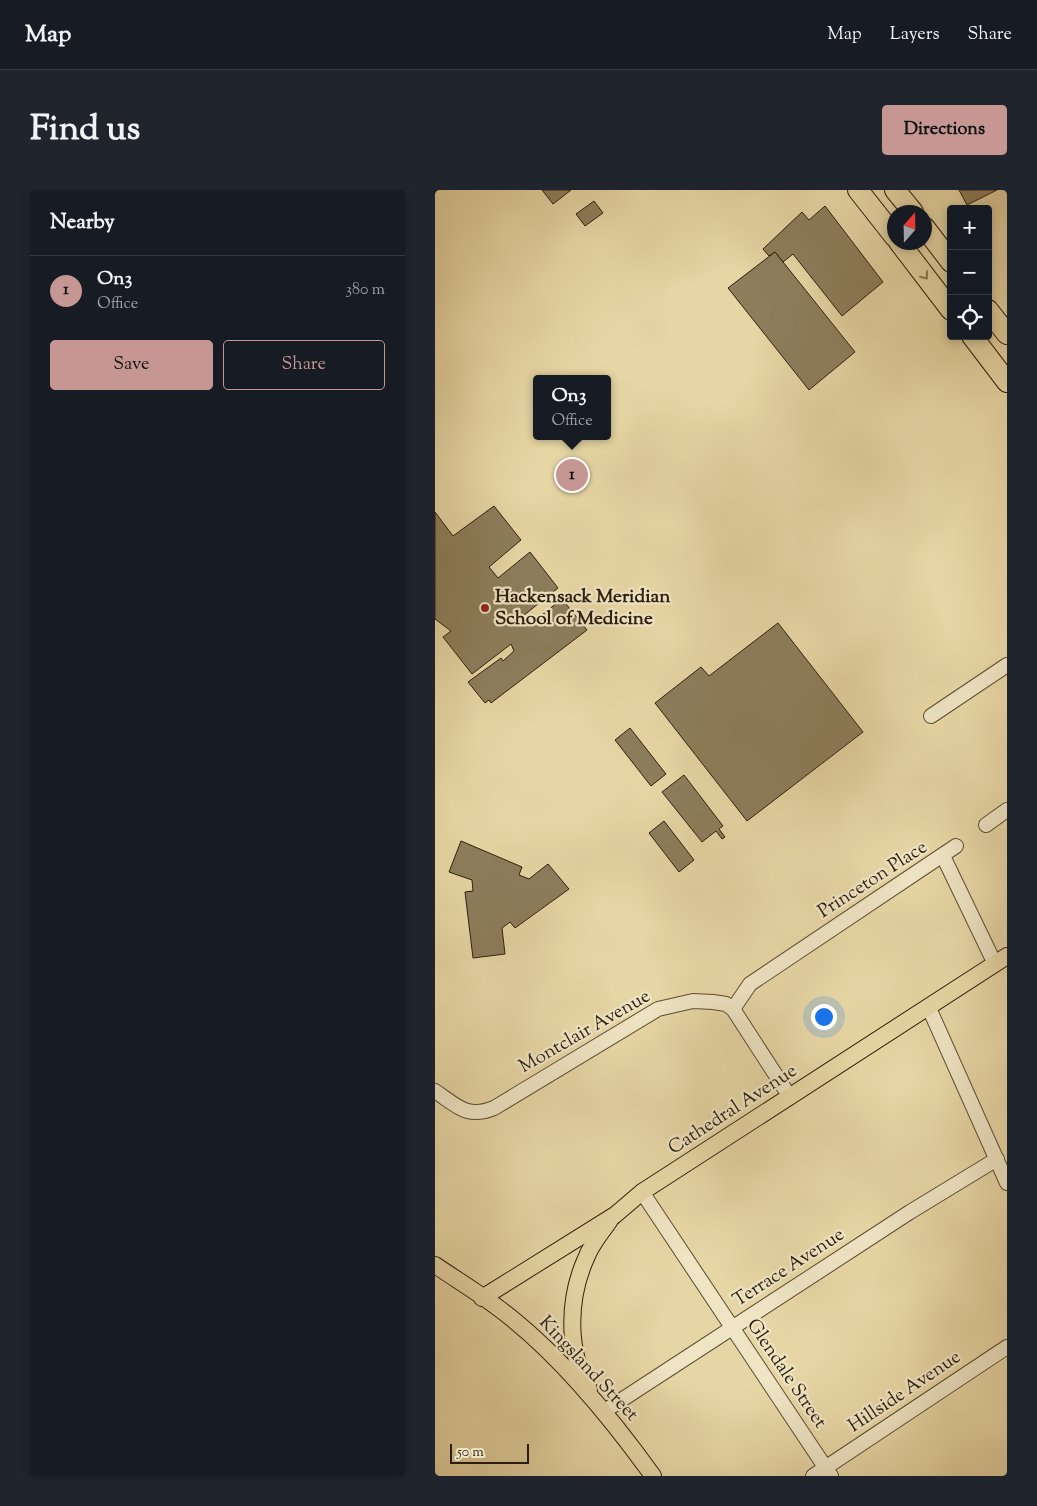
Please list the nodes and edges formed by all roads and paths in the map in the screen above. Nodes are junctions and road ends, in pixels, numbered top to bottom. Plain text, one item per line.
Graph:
1 (858, 190) edge
2 (895, 190) edge
3 (907, 205) edge
4 (887, 227) edge
5 (932, 237) edge
6 (905, 250) edge
7 (947, 257) edge
8 (947, 305) edge
9 (992, 315) edge
10 (1007, 334) edge
11 (974, 340) edge
12 (1007, 382) edge
13 (1007, 665) edge
14 (931, 716) dead end
15 (1007, 810) edge
16 (986, 825) dead end
17 (955, 846) dead end
18 (943, 856) junction
19 (1001, 960) edge
20 (929, 1008) junction
21 (733, 1009) junction
22 (435, 1092) edge
23 (789, 1097) junction
24 (997, 1159) junction
25 (1007, 1183) edge
26 (642, 1192) junction
27 (615, 1215) junction
28 (435, 1265) edge
29 (482, 1298) junction
30 (732, 1328) junction
31 (1007, 1347) edge
32 (603, 1412) junction
33 (828, 1472) edge
34 (653, 1476) edge
35 (813, 1476) edge

1 - 4 highway
2 - 3 highway
5 - 7 highway
6 -> 8 highway
9 - 10 highway
11 - 12 highway
13 - 14 street
15 - 16 street
17 - 18 street
18 - 19 street, Princeton Place
18 - 21 street, Princeton Place
19 - 20 main road, Cathedral Avenue
20 - 23 main road, Cathedral Avenue
20 - 24 street
21 - 22 street, Montclair Avenue
21 - 23 street
23 - 26 main road, Cathedral Avenue
24 - 25 street
24 - 30 street, Terrace Avenue
26 - 27 main road, Cathedral Avenue
26 - 30 street, Glendale Street
27 - 29 main road, Cathedral Avenue
27 - 32 main road
28 - 29 main road, Kingsland Street
29 - 32 main road, Kingsland Street
30 - 32 street, Terrace Avenue
30 - 33 street, Glendale Street
31 - 33 street, Hillside Avenue
32 - 34 main road, Kingsland Street
33 - 35 street, Hillside Avenue

